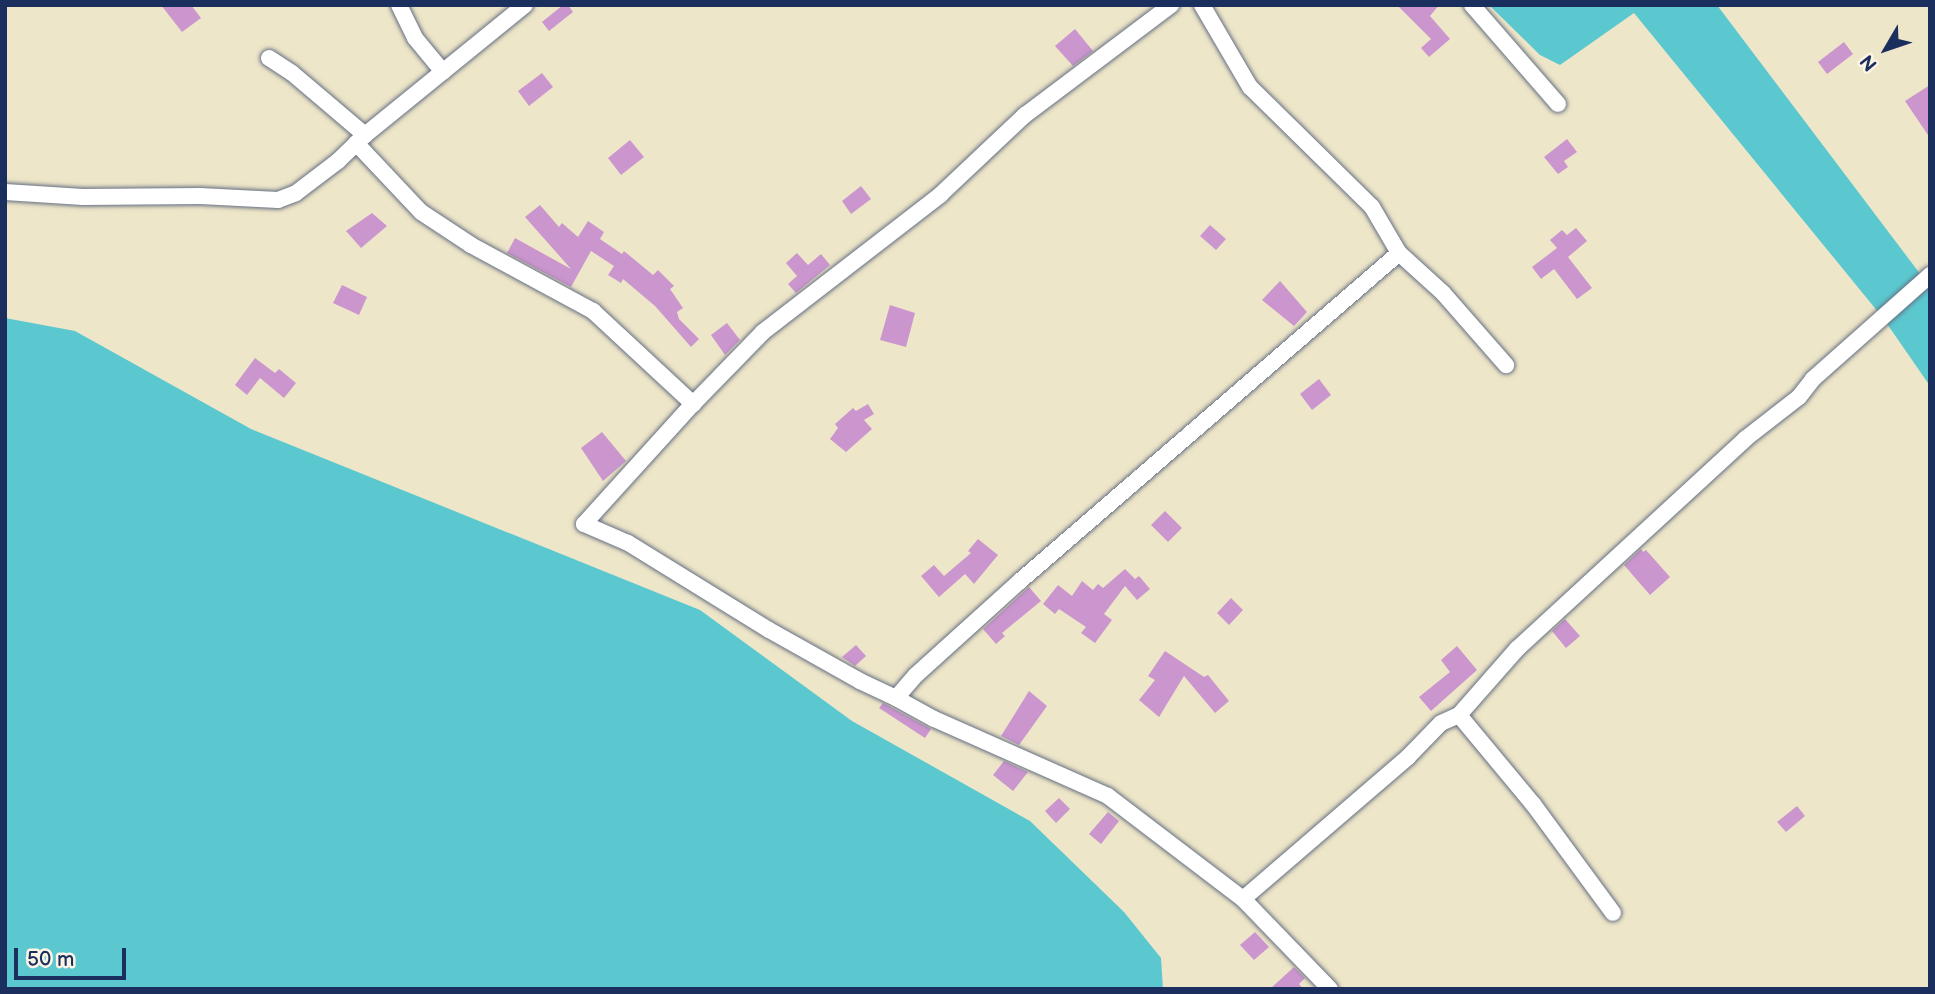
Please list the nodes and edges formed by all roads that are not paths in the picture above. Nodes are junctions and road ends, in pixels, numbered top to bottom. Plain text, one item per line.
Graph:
1 (399, 5) edge
2 (525, 5) edge
3 (1171, 5) edge
4 (1202, 5) edge
5 (1472, 5) edge
6 (269, 58) dead end
7 (443, 72) junction
8 (1558, 104) dead end
9 (360, 139) junction
10 (5, 192) edge
11 (1399, 253) junction
12 (1930, 275) edge
13 (1506, 365) dead end
14 (693, 404) junction
15 (896, 698) junction
16 (1459, 715) junction
17 (1243, 899) junction
18 (1613, 913) dead end
19 (1330, 989) edge

1 - 7 street
2 - 7 street
3 - 14 street
4 - 11 street
5 - 8 street
6 - 9 street
7 - 9 street
9 - 10 street
9 - 14 street
11 - 13 street
11 - 15 street
12 - 16 street
14 - 15 street
15 - 17 street
16 - 17 street
16 - 18 street
17 - 19 street

